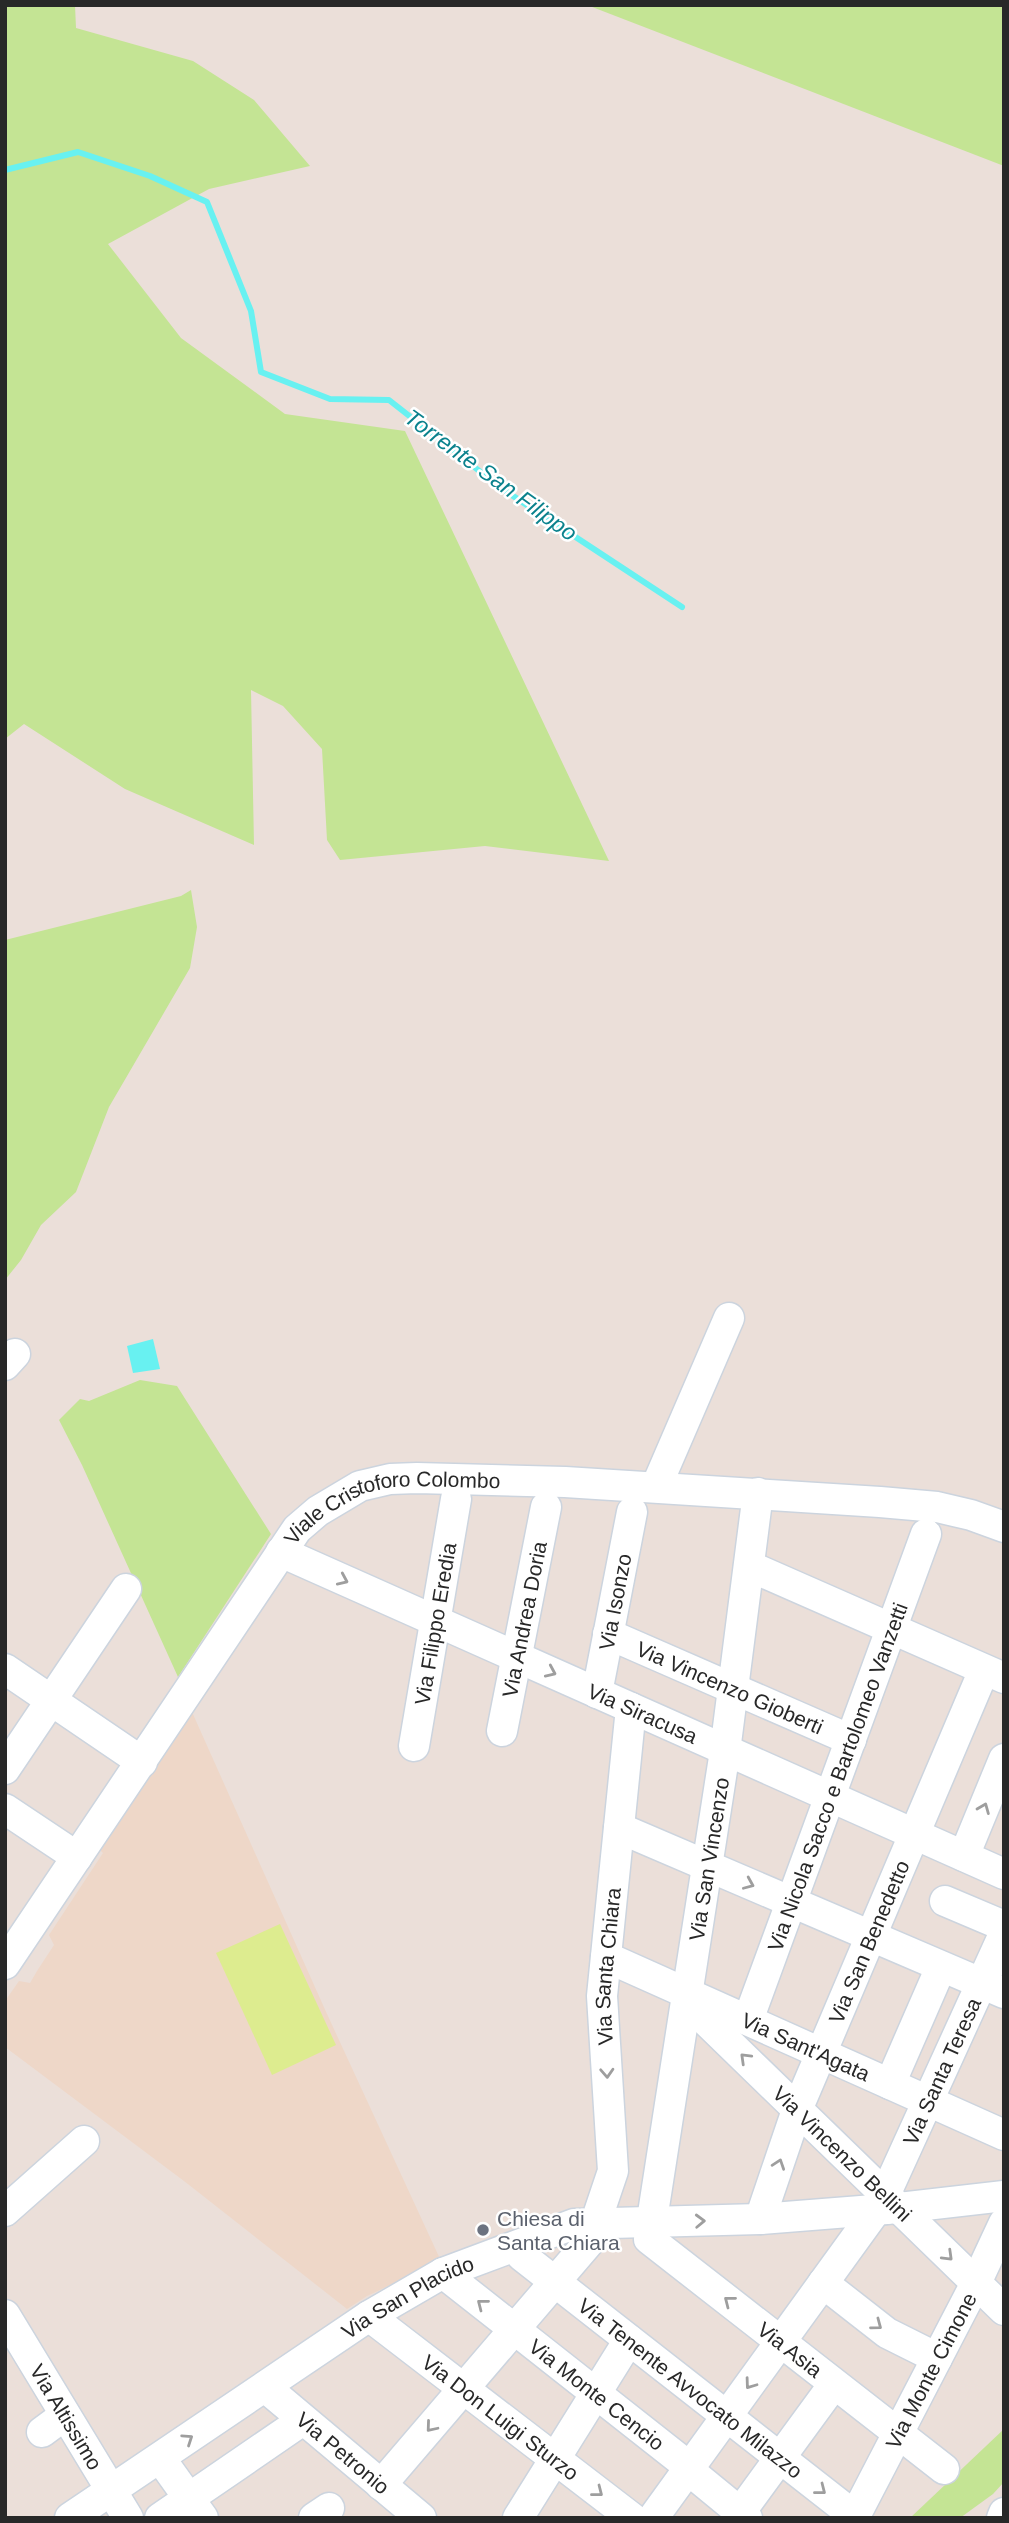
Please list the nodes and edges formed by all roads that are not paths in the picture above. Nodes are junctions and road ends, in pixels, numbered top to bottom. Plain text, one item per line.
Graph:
1 (729, 1318) dead end
2 (656, 1487) junction
3 (758, 1493) junction
4 (456, 1499) dead end
5 (545, 1507) dead end
6 (632, 1512) dead end
7 (1004, 1527) edge
8 (926, 1534) dead end
9 (281, 1552) junction
10 (749, 1566) junction
11 (126, 1589) dead end
12 (435, 1620) junction
13 (891, 1629) junction
14 (608, 1634) junction
15 (516, 1657) junction
16 (5, 1669) edge
17 (994, 1674) edge
18 (733, 1688) junction
19 (597, 1693) junction
20 (51, 1700) junction
21 (631, 1708) junction
22 (502, 1731) dead end
23 (851, 1740) junction
24 (414, 1746) dead end
25 (725, 1751) junction
26 (1004, 1759) edge
27 (142, 1762) junction
28 (5, 1769) edge
29 (830, 1797) junction
30 (5, 1810) edge
31 (619, 1828) junction
32 (914, 1835) junction
33 (964, 1856) junction
34 (77, 1857) junction
35 (708, 1866) junction
36 (1004, 1874) edge
37 (945, 1901) dead end
38 (791, 1902) junction
39 (1004, 1926) edge
40 (1004, 1934) edge
41 (871, 1936) junction
42 (8, 1954) edge
43 (606, 1956) junction
44 (942, 1967) junction
45 (993, 1988) edge
46 (688, 1993) junction
47 (748, 2020) junction
48 (821, 2053) junction
49 (890, 2084) junction
50 (928, 2101) junction
51 (797, 2109) junction
52 (1004, 2135) edge
53 (85, 2141) dead end
54 (1004, 2196) edge
55 (887, 2205) junction
56 (5, 2211) edge
57 (760, 2219) junction
58 (597, 2223) junction
59 (652, 2223) junction
60 (1004, 2223) edge
61 (522, 2256) dead end
62 (443, 2273) junction
63 (555, 2282) junction
64 (823, 2283) junction
65 (976, 2283) junction
66 (1004, 2310) edge
67 (5, 2315) edge
68 (369, 2316) junction
69 (514, 2330) junction
70 (629, 2340) junction
71 (780, 2342) junction
72 (13, 2347) edge
73 (937, 2358) junction
74 (834, 2384) junction
75 (265, 2387) junction
76 (464, 2389) junction
77 (595, 2394) junction
78 (727, 2416) junction
79 (303, 2420) junction
80 (898, 2434) junction
81 (160, 2458) junction
82 (780, 2458) junction
83 (555, 2459) junction
84 (688, 2469) junction
85 (944, 2469) dead end
86 (382, 2485) junction
87 (110, 2490) junction
88 (196, 2508) edge
89 (741, 2516) edge
90 (856, 2517) edge
91 (70, 2518) edge
92 (128, 2518) edge
93 (160, 2518) edge
94 (421, 2518) edge
95 (518, 2518) edge
96 (632, 2518) edge
97 (653, 2518) edge

1 - 2 street
2 - 3 street, Viale Cristoforo Colombo
2 - 9 street, Viale Cristoforo Colombo
3 - 7 street, Viale Cristoforo Colombo
3 - 10 street, Via San Vincenzo
4 - 12 street, Via Filippo Eredia
5 - 15 street, Via Andrea Doria
6 - 14 street, Via Isonzo
8 - 13 street, Via Nicola Sacco e Bartolomeo Vanzetti
9 -> 12 street, Via Siracusa
9 - 27 street, Viale Cristoforo Colombo
10 - 13 street
10 - 18 street, Via San Vincenzo
11 - 20 street
12 - 15 street, Via Siracusa
12 - 24 street, Via Filippo Eredia
13 - 17 street
13 - 23 street, Via Nicola Sacco e Bartolomeo Vanzetti
14 - 18 street, Via Vincenzo Gioberti
14 - 19 street, Via Isonzo
15 -> 19 street, Via Siracusa
15 - 22 street, Via Andrea Doria
16 - 20 street
17 - 32 street, Via San Benedetto
18 - 23 street, Via Vincenzo Gioberti
18 - 25 street, Via San Vincenzo
19 - 21 street, Via Siracusa
20 - 27 street
20 - 28 street
21 - 25 street, Via Siracusa
21 - 31 street, Via Santa Chiara
23 - 29 street, Via Nicola Sacco e Bartolomeo Vanzetti
25 - 29 street, Via Siracusa
25 - 35 street, Via San Vincenzo
33 -> 26 street
27 - 34 street, Viale Cristoforo Colombo
29 - 32 street, Via Siracusa
29 - 38 street, Via Nicola Sacco e Bartolomeo Vanzetti
30 - 34 street
31 - 35 street
31 - 43 street, Via Santa Chiara
32 - 33 street, Via Siracusa
32 - 41 street, Via San Benedetto
33 - 36 street, Via Siracusa
34 - 42 street, Viale Cristoforo Colombo
35 -> 38 street
35 - 46 street, Via San Vincenzo
37 - 39 street
38 - 41 street
38 - 47 street, Via Nicola Sacco e Bartolomeo Vanzetti
40 - 45 street, Via Santa Teresa
41 - 44 street
41 - 48 street, Via San Benedetto
43 - 46 street, Via Sant'Agata
43 -> 58 street, Via Santa Chiara
44 - 45 street
44 - 49 street
45 - 50 street, Via Santa Teresa
46 - 47 street, Via Sant'Agata
51 -> 46 street, Via Vincenzo Bellini
46 - 59 street, Via San Vincenzo
47 - 48 street, Via Sant'Agata
48 - 49 street, Via Sant'Agata
48 - 51 street, Via San Benedetto
49 - 50 street, Via Sant'Agata
50 - 52 street, Via Sant'Agata
50 - 55 street, Via Santa Teresa
51 - 55 street, Via Vincenzo Bellini
57 -> 51 street, Via San Benedetto
53 - 56 street
54 - 55 street, Via San Placido
55 - 57 street, Via San Placido
55 - 64 street, Via Santa Teresa
55 -> 65 street, Via Vincenzo Bellini
59 -> 57 street, Via San Placido
58 - 59 street, Via San Placido
58 - 62 street, Via San Placido
58 - 63 street, Via Santa Chiara
71 -> 59 street, Via Asia
60 - 65 street, Via Monte Cimone
61 - 63 street, Via Tenente Avvocato Milazzo
62 - 68 street, Via San Placido
69 -> 62 street, Via Monte Cencio
63 - 69 street, Via Santa Chiara
63 - 70 street, Via Tenente Avvocato Milazzo
64 - 71 street, Via Santa Teresa
64 -> 73 street
65 - 66 street, Via Vincenzo Bellini
65 - 73 street, Via Monte Cimone
67 - 72 street, Via Altissimo
68 - 75 street, Via San Placido
68 - 76 street, Via Don Luigi Sturzo
69 - 76 street, Via Santa Chiara
69 - 77 street, Via Monte Cencio
70 - 77 street
70 - 78 street, Via Tenente Avvocato Milazzo
71 - 74 street, Via Asia
71 -> 78 street, Via Santa Teresa
72 - 87 street, Via Altissimo
73 - 80 street, Via Monte Cimone
74 - 80 street, Via Asia
74 - 82 street
75 - 79 street, Via Petronio
81 -> 75 street, Via San Placido
76 - 83 street, Via Don Luigi Sturzo
76 -> 86 street, Via Santa Chiara
77 - 83 street
77 - 84 street, Via Monte Cencio
78 - 82 street, Via Tenente Avvocato Milazzo
78 - 84 street, Via Santa Teresa
79 - 86 street, Via Petronio
79 - 88 street
80 - 85 street, Via Asia
80 - 90 street, Via Monte Cimone
81 - 87 street, Via San Placido
81 - 88 street
82 - 89 street
82 -> 90 street, Via Tenente Avvocato Milazzo
83 - 95 street
83 -> 96 street, Via Don Luigi Sturzo
84 - 89 street, Via Monte Cencio
84 - 97 street, Via Santa Teresa
86 - 94 street, Via Petronio
87 - 91 street, Via San Placido
87 - 92 street, Via Altissimo
88 - 93 street

